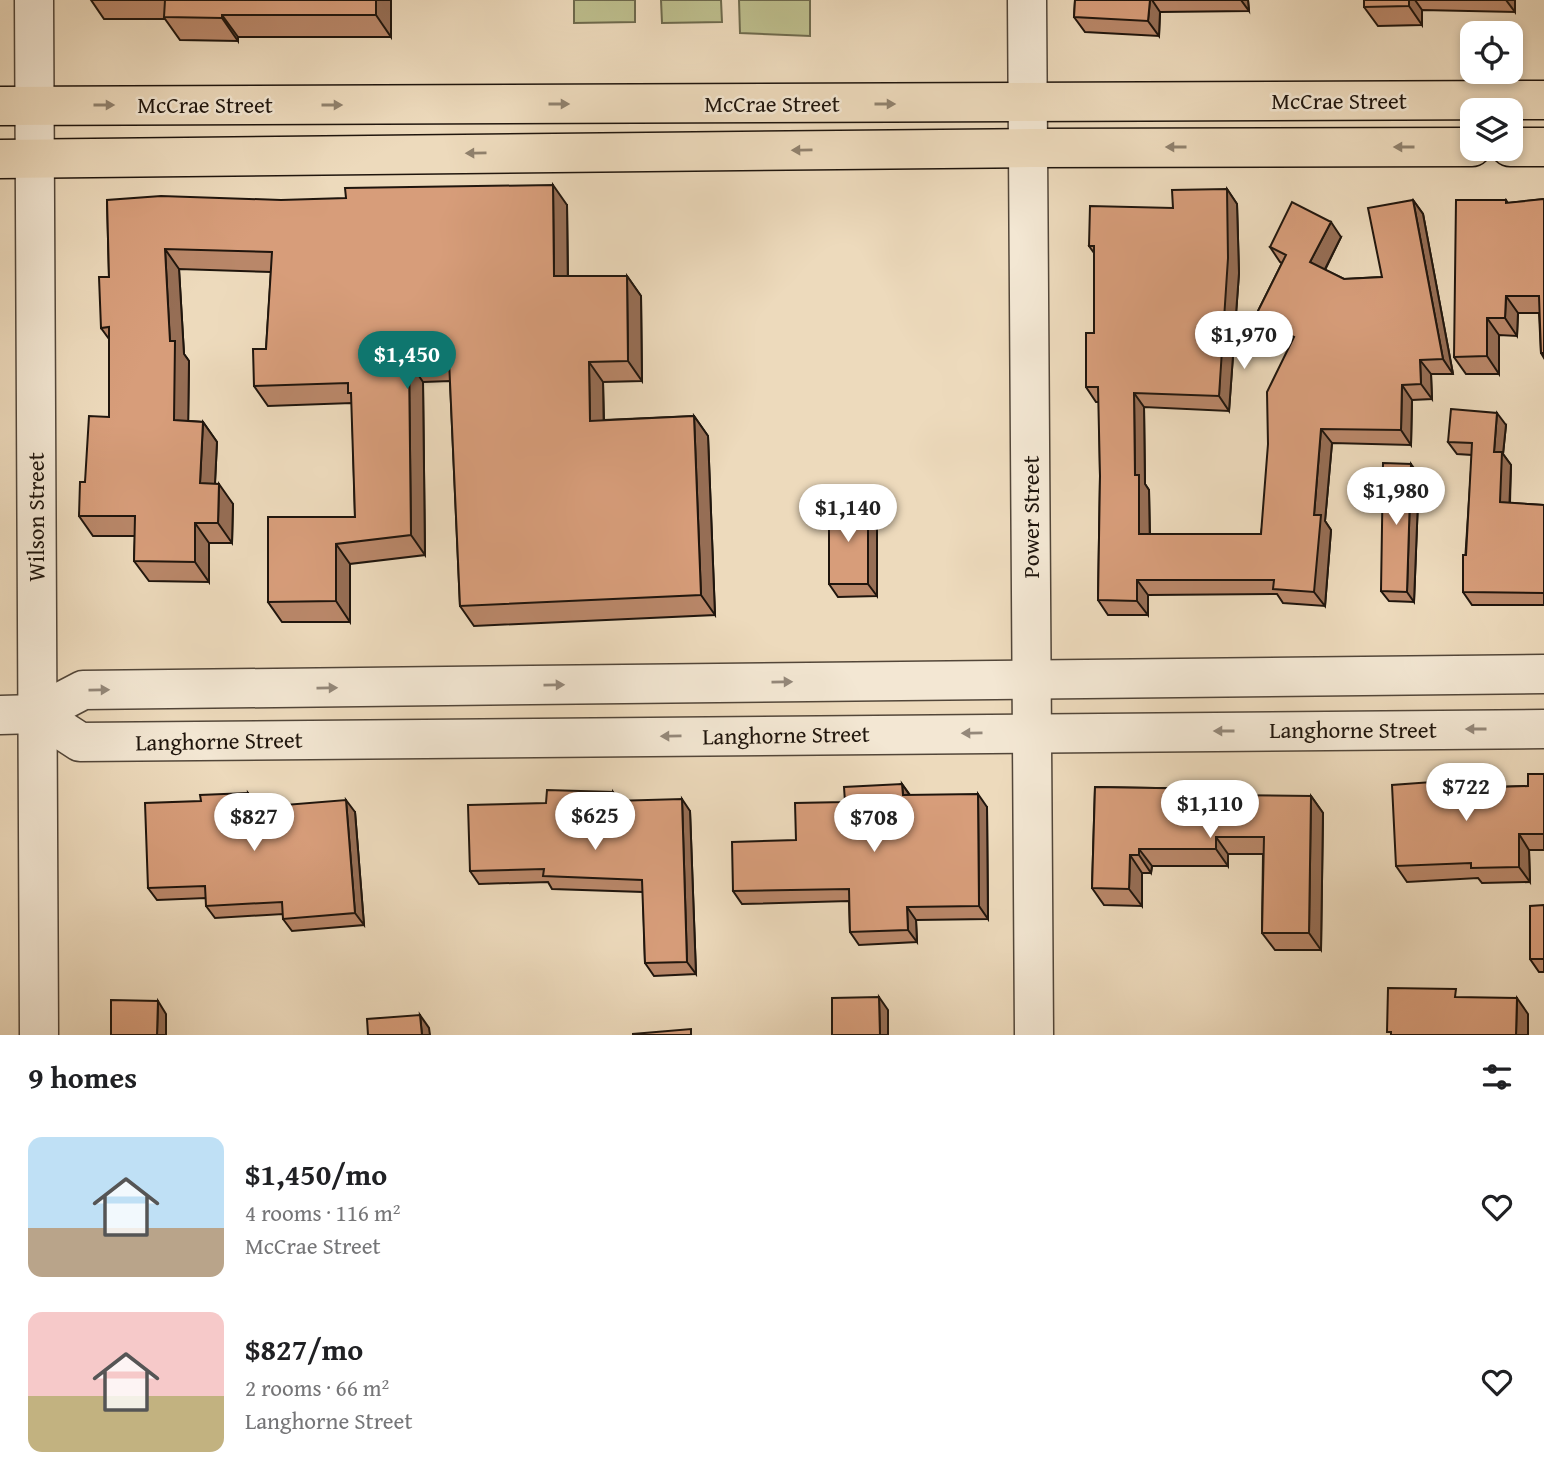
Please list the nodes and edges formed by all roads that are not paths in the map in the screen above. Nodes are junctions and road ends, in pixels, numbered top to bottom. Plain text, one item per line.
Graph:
1 (34, 0) edge
2 (1027, 0) edge
3 (1544, 100) edge
4 (1028, 103) junction
5 (18, 105) edge
6 (1030, 148) junction
7 (1460, 148) edge
8 (1523, 148) edge
9 (1544, 148) edge
10 (17, 158) edge
11 (1544, 674) edge
12 (1032, 680) junction
13 (18, 715) edge
14 (1544, 729) edge
15 (1033, 733) junction
16 (39, 1035) edge
17 (1034, 1035) edge

1 - 5 street, Wilson Street
2 - 4 street, Power Street
3 - 4 main road, McCrae Street
5 -> 4 main road, McCrae Street
4 - 6 street, Power Street
5 - 10 street, Wilson Street
7 -> 6 main road, McCrae Street
6 -> 10 main road, McCrae Street
6 - 12 street, Power Street
8 - 9 main road
10 - 13 street, Wilson Street
11 - 12 street
13 -> 12 street
12 - 15 street, Power Street
15 -> 13 street, Langhorne Street
13 - 16 street, Wilson Street
14 -> 15 street, Langhorne Street
15 - 17 street, Power Street

